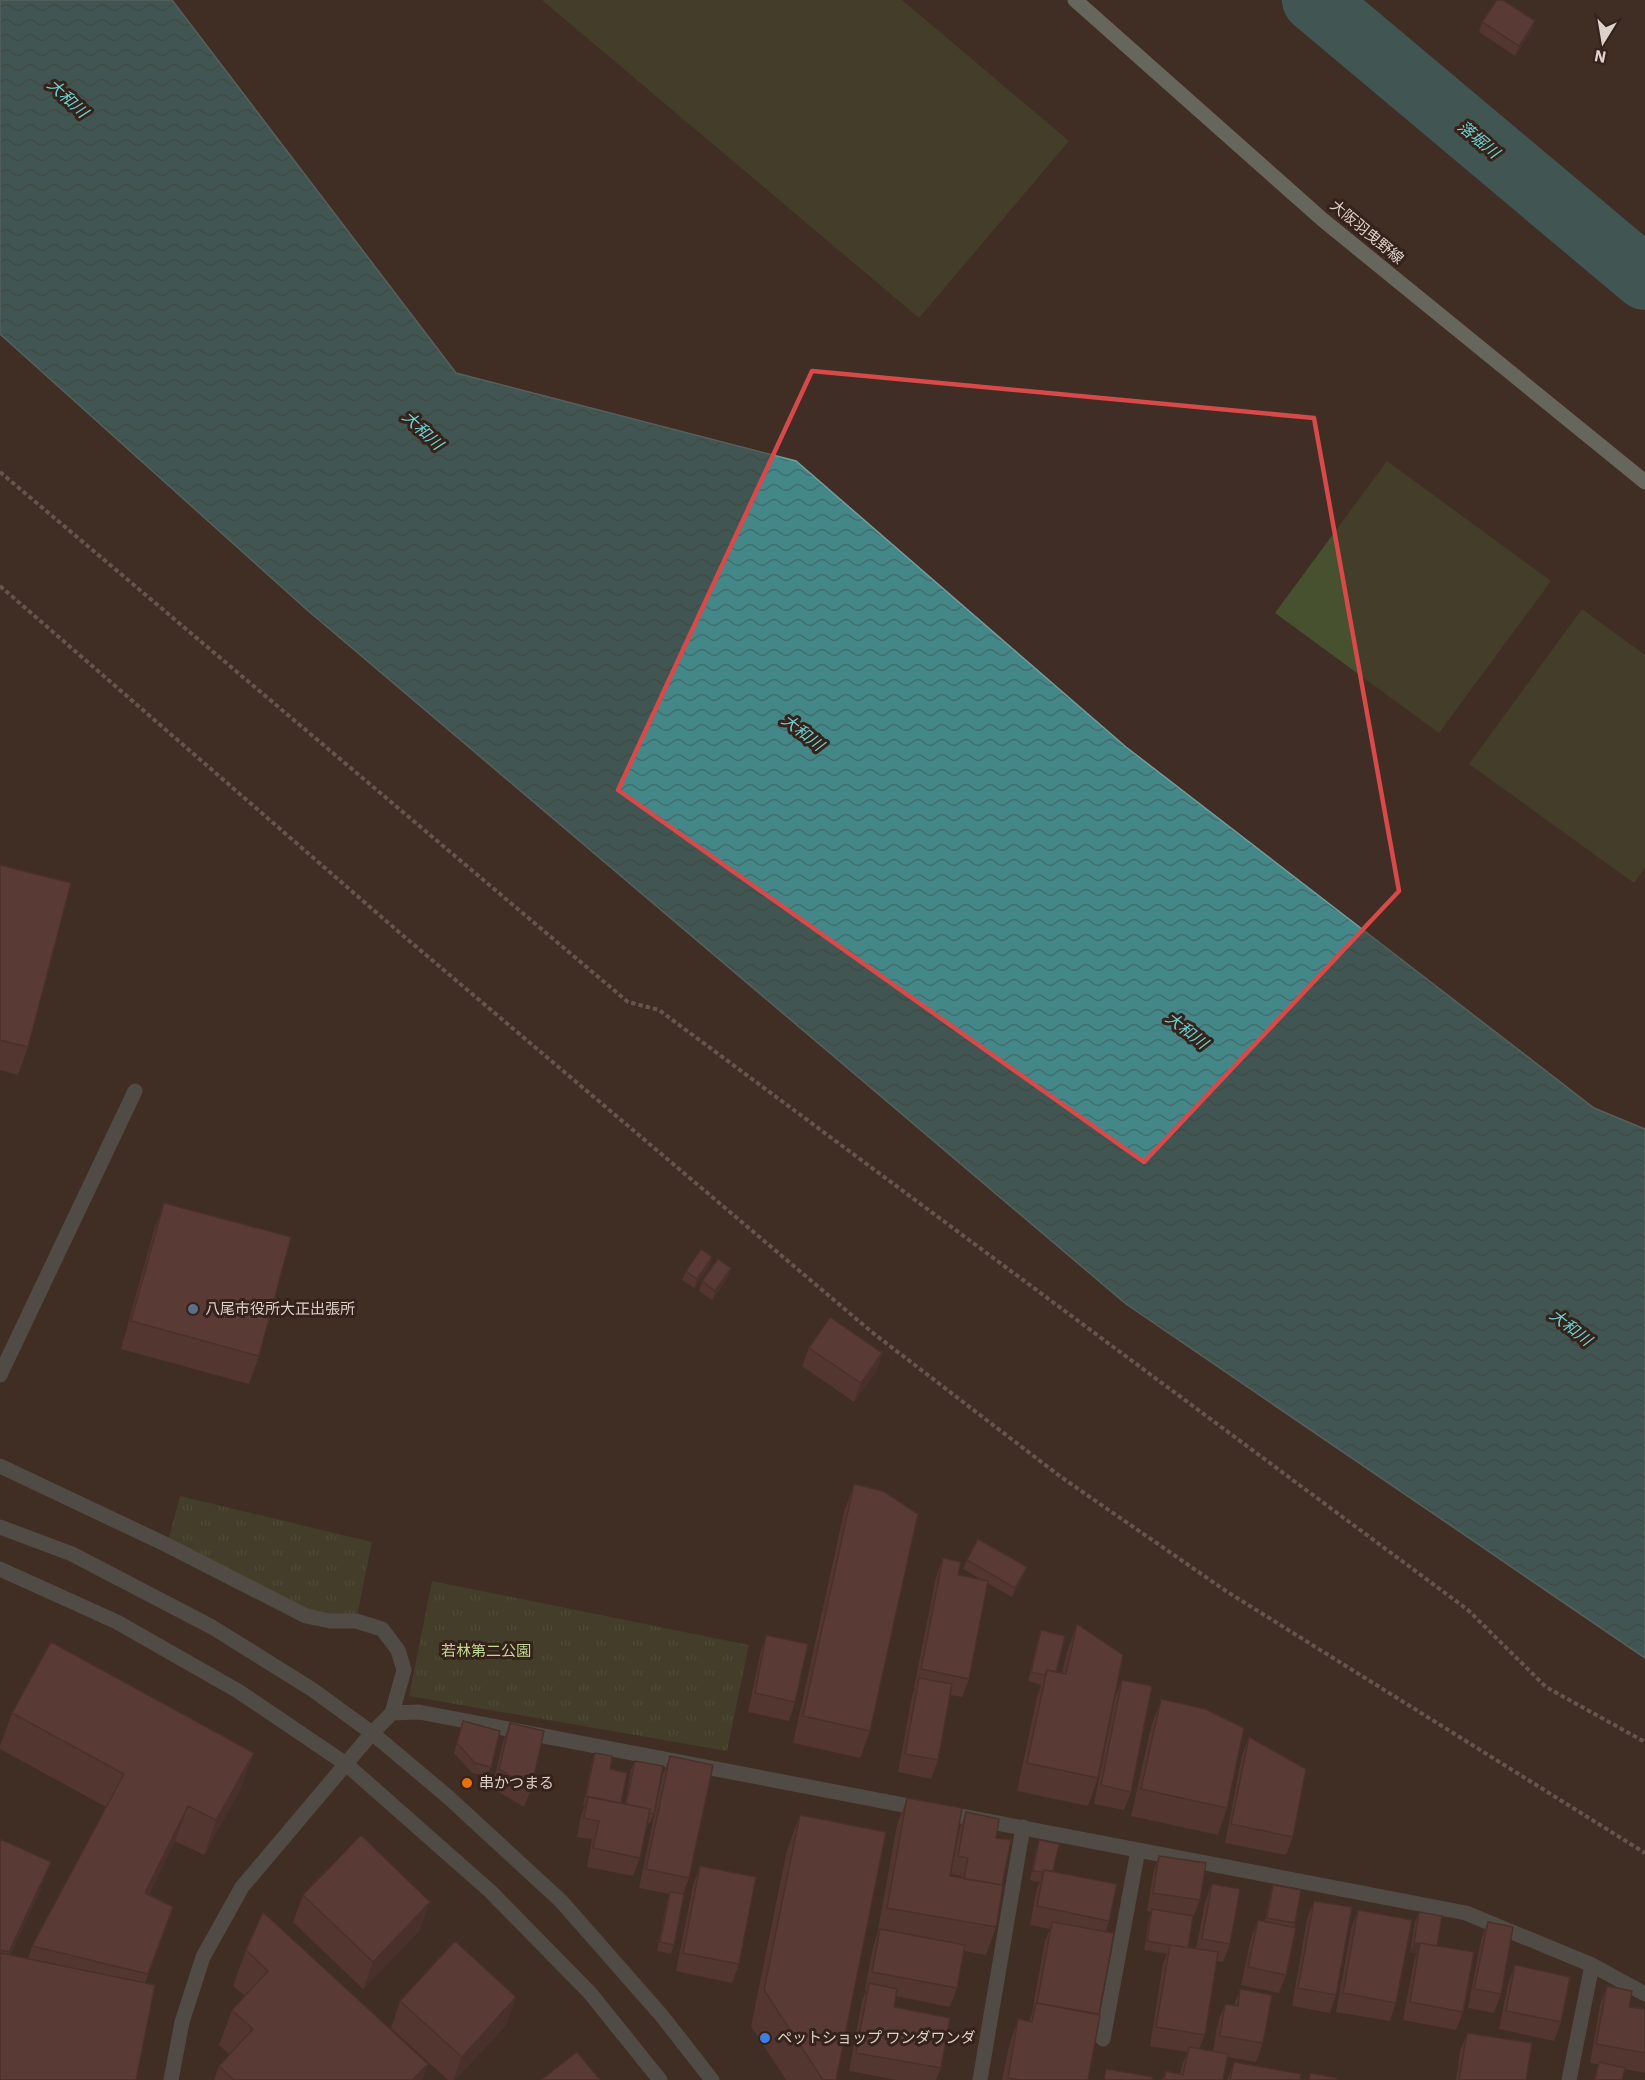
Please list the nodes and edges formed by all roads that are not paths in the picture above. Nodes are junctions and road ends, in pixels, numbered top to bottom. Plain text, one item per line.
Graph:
1 (1075, 0) edge
2 (1645, 482) edge
3 (135, 1091) dead end
4 (0, 1375) edge
5 (0, 1466) edge
6 (0, 1527) edge
7 (0, 1569) edge
8 (392, 1713) junction
9 (372, 1732) junction
10 (346, 1764) junction
11 (1023, 1827) junction
12 (1138, 1850) junction
13 (1592, 1965) junction
14 (1645, 1994) edge
15 (1103, 2038) dead end
16 (171, 2080) edge
17 (660, 2080) edge
18 (712, 2080) edge
19 (980, 2080) edge
20 (1569, 2080) edge

1 - 2 main road, 大阪羽曳野線
3 - 4 street
5 - 8 street
6 - 9 street
7 - 10 street
8 - 9 street
8 - 11 street
9 - 10 street
9 - 18 street
10 - 16 street
10 - 17 street
11 - 12 street
11 - 19 street
12 - 13 street
12 - 15 street
13 - 14 street
13 - 20 street

